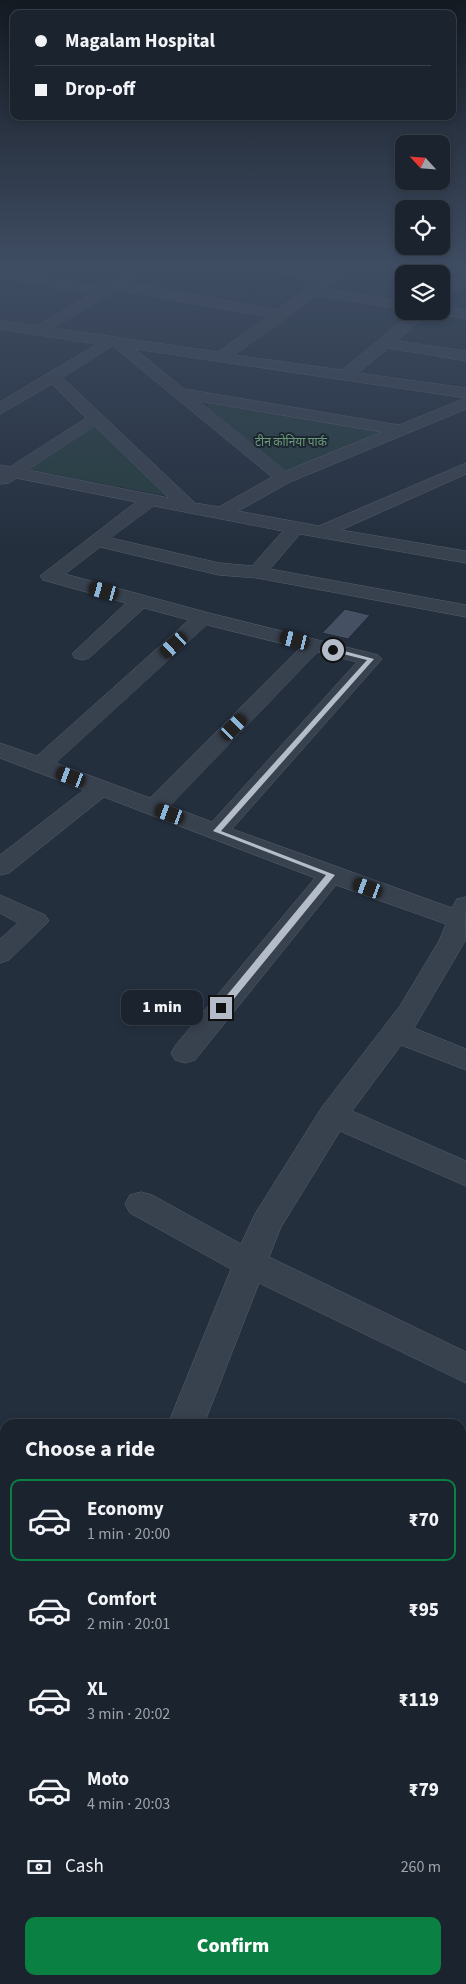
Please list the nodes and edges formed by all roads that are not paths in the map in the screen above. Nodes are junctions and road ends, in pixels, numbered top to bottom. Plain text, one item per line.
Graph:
1 (85, 359) edge
2 (135, 359) edge
3 (224, 359) edge
4 (366, 359) edge
5 (345, 376) junction
6 (53, 377) junction
7 (180, 393) junction
8 (466, 394) edge
9 (466, 403) edge
10 (1, 407) edge
11 (96, 418) junction
12 (400, 430) junction
13 (466, 468) edge
14 (4, 475) edge
15 (284, 478) junction
16 (150, 500) junction
17 (189, 507) junction
18 (222, 513) junction
19 (296, 528) junction
20 (320, 532) junction
21 (466, 539) edge
22 (98, 541) junction
23 (435, 553) junction
24 (466, 557) edge
25 (257, 572) junction
26 (141, 600) junction
27 (466, 611) edge
28 (203, 618) junction
29 (314, 645) junction
30 (82, 654) dead end
31 (0, 750) edge
32 (41, 765) junction
33 (101, 788) junction
34 (154, 808) junction
35 (217, 831) junction
36 (0, 867) edge
37 (331, 875) junction
38 (0, 903) edge
39 (461, 928) edge
40 (0, 954) edge
41 (396, 1032) junction
42 (184, 1053) dead end
43 (466, 1060) edge
44 (333, 1115) junction
45 (466, 1174) edge
46 (141, 1204) dead end
47 (250, 1263) junction
48 (466, 1368) edge
49 (188, 1419) edge

1 - 6 street
2 - 7 street
3 - 5 street
4 - 5 street
5 - 8 street
6 - 10 street
6 - 11 street
7 - 12 street
7 - 15 street
9 - 12 street
11 - 14 street
11 - 17 street
12 - 15 street
13 - 20 street
14 - 16 street
15 - 18 street
16 - 17 street
16 - 22 street
17 - 18 street
18 - 19 street
19 - 20 street
19 - 25 street
20 - 23 street
21 - 23 street
22 - 25 street
22 - 26 street
23 - 24 street
25 - 27 street
26 - 28 street
26 - 30 street
28 - 29 street
28 - 32 street
29 - 34 street
29 - 35 street
31 - 32 street
32 - 33 street
33 - 34 street
33 - 36 street
34 - 35 street
35 - 37 street
37 - 39 street
37 - 42 street
38 - 40 street
39 - 41 street
41 - 43 street
41 - 44 street
44 - 45 street
44 - 47 street
46 - 47 street
47 - 48 street
47 - 49 street

